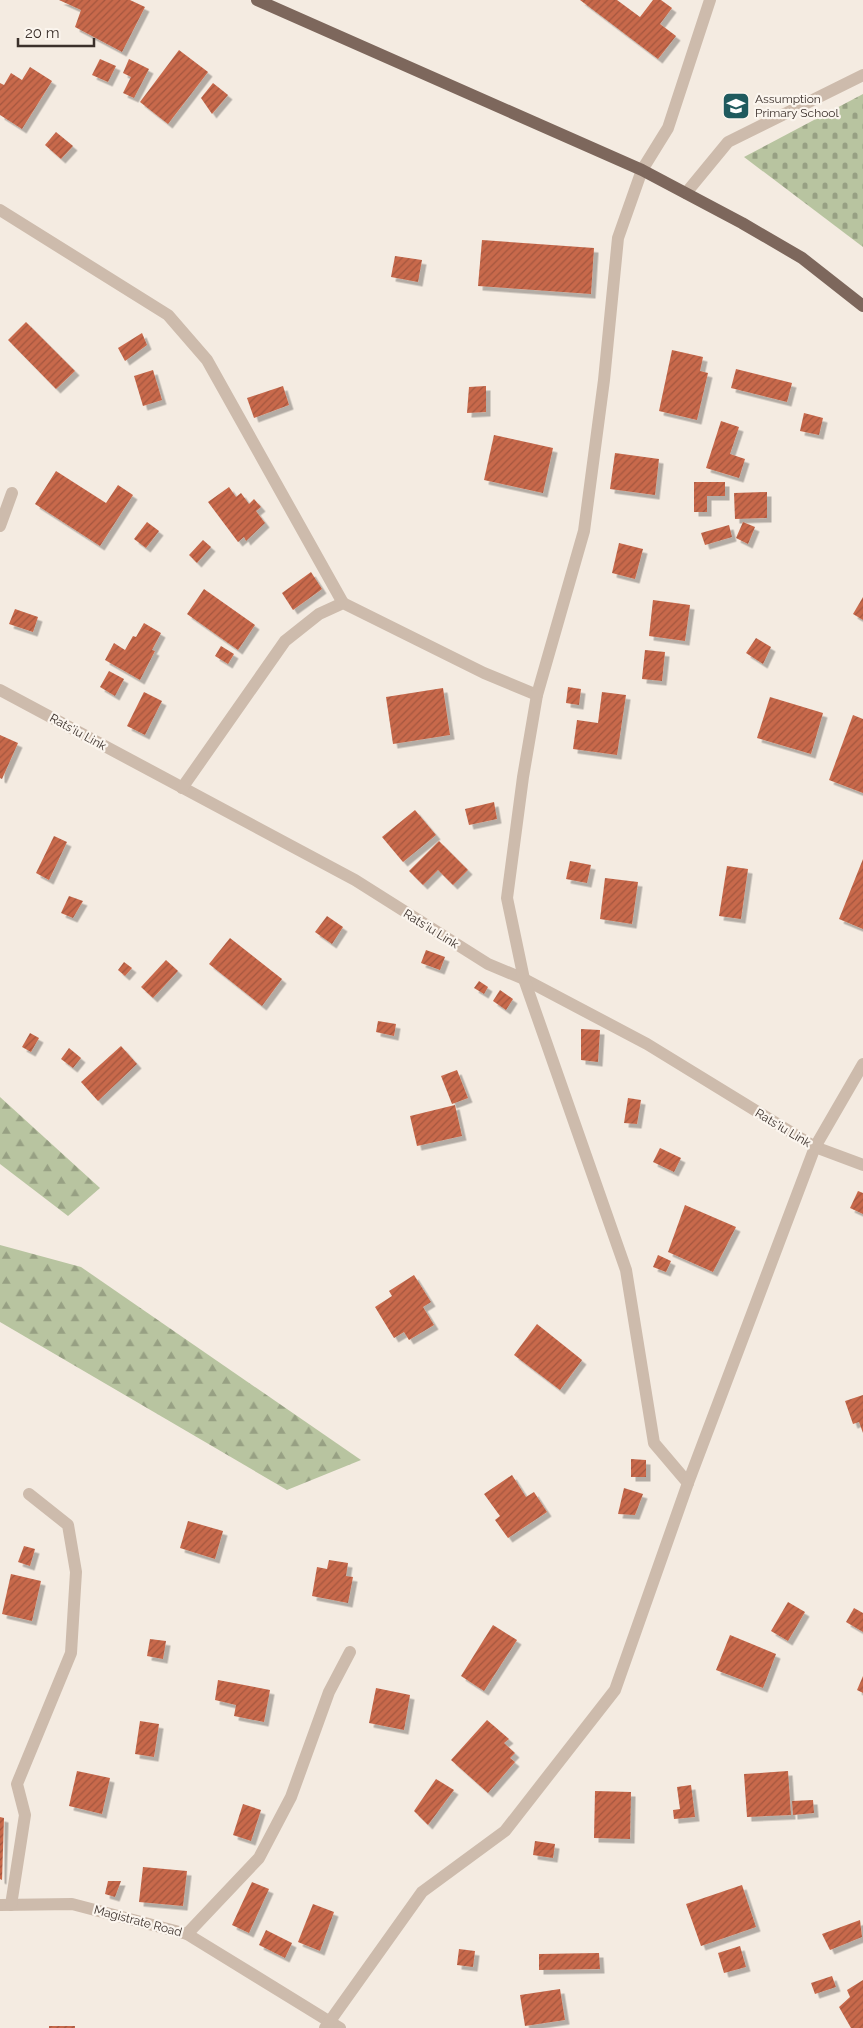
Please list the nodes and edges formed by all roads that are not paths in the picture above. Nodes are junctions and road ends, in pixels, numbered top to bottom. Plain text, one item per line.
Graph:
1 (257, 0) edge
2 (710, 0) edge
3 (863, 75) edge
4 (642, 170) junction
5 (686, 193) junction
6 (0, 210) edge
7 (863, 306) edge
8 (12, 493) dead end
9 (0, 526) edge
10 (344, 603) junction
11 (0, 690) edge
12 (537, 695) junction
13 (182, 788) junction
14 (524, 978) junction
15 (863, 1064) edge
16 (814, 1147) junction
17 (863, 1165) edge
18 (688, 1483) junction
19 (29, 1494) dead end
20 (350, 1652) dead end
21 (6, 1905) edge
22 (187, 1934) junction
23 (332, 2026) edge

1 - 4 main road
2 - 4 street
3 - 5 street
4 - 5 main road
4 - 12 street
5 - 7 main road
6 - 10 street
8 - 9 street
10 - 12 street
10 - 13 street
11 - 13 street, Rats'iu Link
12 - 14 street
13 - 14 street, Rats'iu Link
14 - 16 street, Rats'iu Link
14 - 18 street
15 - 16 street
16 - 17 street, Rats'iu Link
16 - 18 street
18 - 23 street
19 - 21 street
20 - 22 street
21 - 22 street, Magistrate Road
22 - 23 street, Magistrate Road

